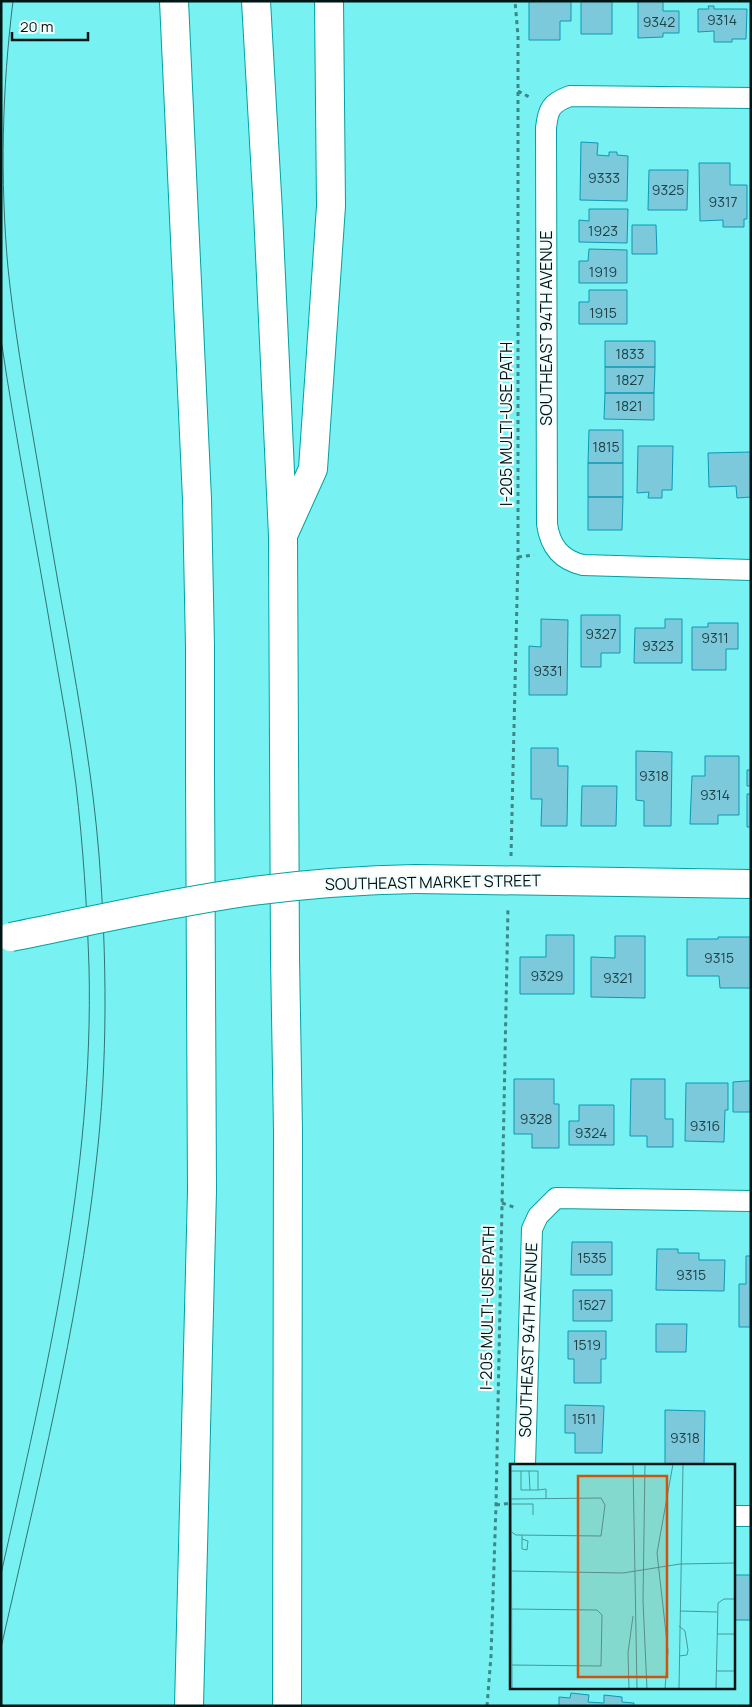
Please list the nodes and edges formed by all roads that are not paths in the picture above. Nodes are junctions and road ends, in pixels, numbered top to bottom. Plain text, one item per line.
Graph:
1 (174, 1) edge
2 (256, 1) edge
3 (328, 1) edge
4 (751, 98) edge
5 (282, 536) junction
6 (751, 570) edge
7 (751, 884) edge
8 (6, 938) edge
9 (751, 1201) edge
10 (525, 1464) edge
11 (734, 1516) edge
12 (751, 1516) edge
13 (189, 1706) edge
14 (287, 1706) edge

1 - 13 main road
2 - 5 main road
3 - 5 main road
4 - 6 street, SOUTHEAST 94TH AVENUE
5 - 14 main road
7 - 8 main road, SOUTHEAST MARKET STREET, bridge
9 - 10 street, SOUTHEAST 94TH AVENUE
11 - 12 street

